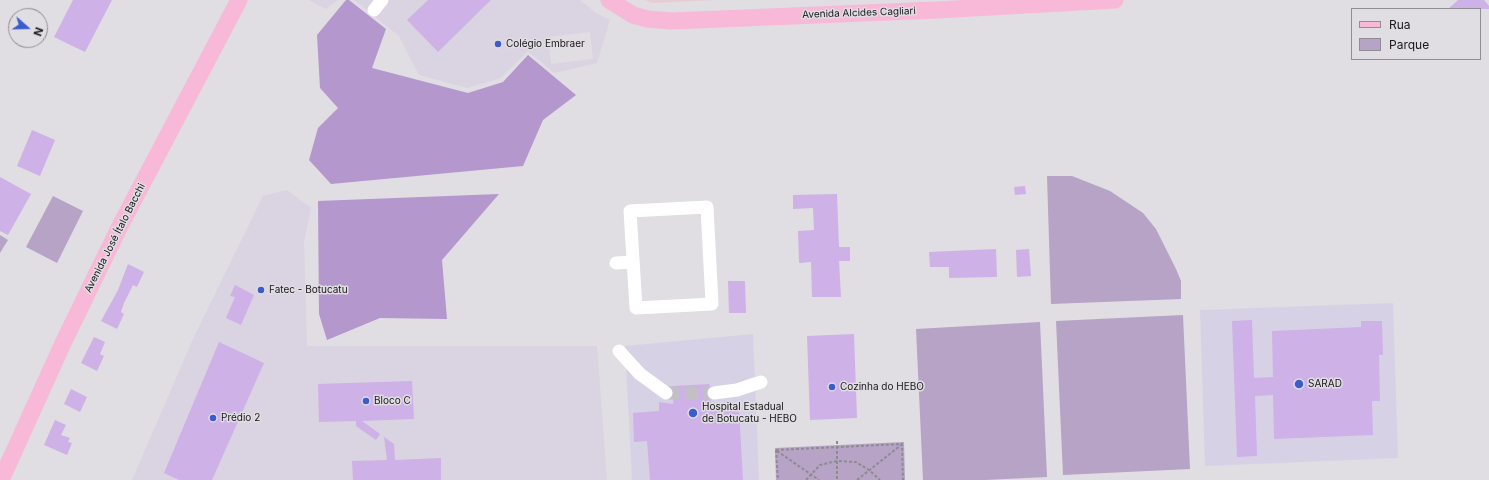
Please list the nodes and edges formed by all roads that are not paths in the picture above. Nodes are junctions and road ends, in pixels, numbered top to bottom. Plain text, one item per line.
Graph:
1 (239, 0) edge
2 (382, 0) edge
3 (609, 0) edge
4 (1115, 0) edge
5 (934, 5) edge
6 (374, 10) dead end
7 (633, 262) junction
8 (616, 263) dead end
9 (619, 351) dead end
10 (761, 382) dead end
11 (666, 393) tunnel mouth
12 (714, 393) tunnel mouth
13 (1, 480) edge

1 - 13 main road, Avenida José Ítalo Bacchi
2 - 6 lane
3 - 5 main road, Avenida Alcides Cagliari
4 - 5 main road, Avenida Alcides Cagliari
7 - 7 lane
7 - 8 lane
9 - 11 lane
10 - 12 lane

